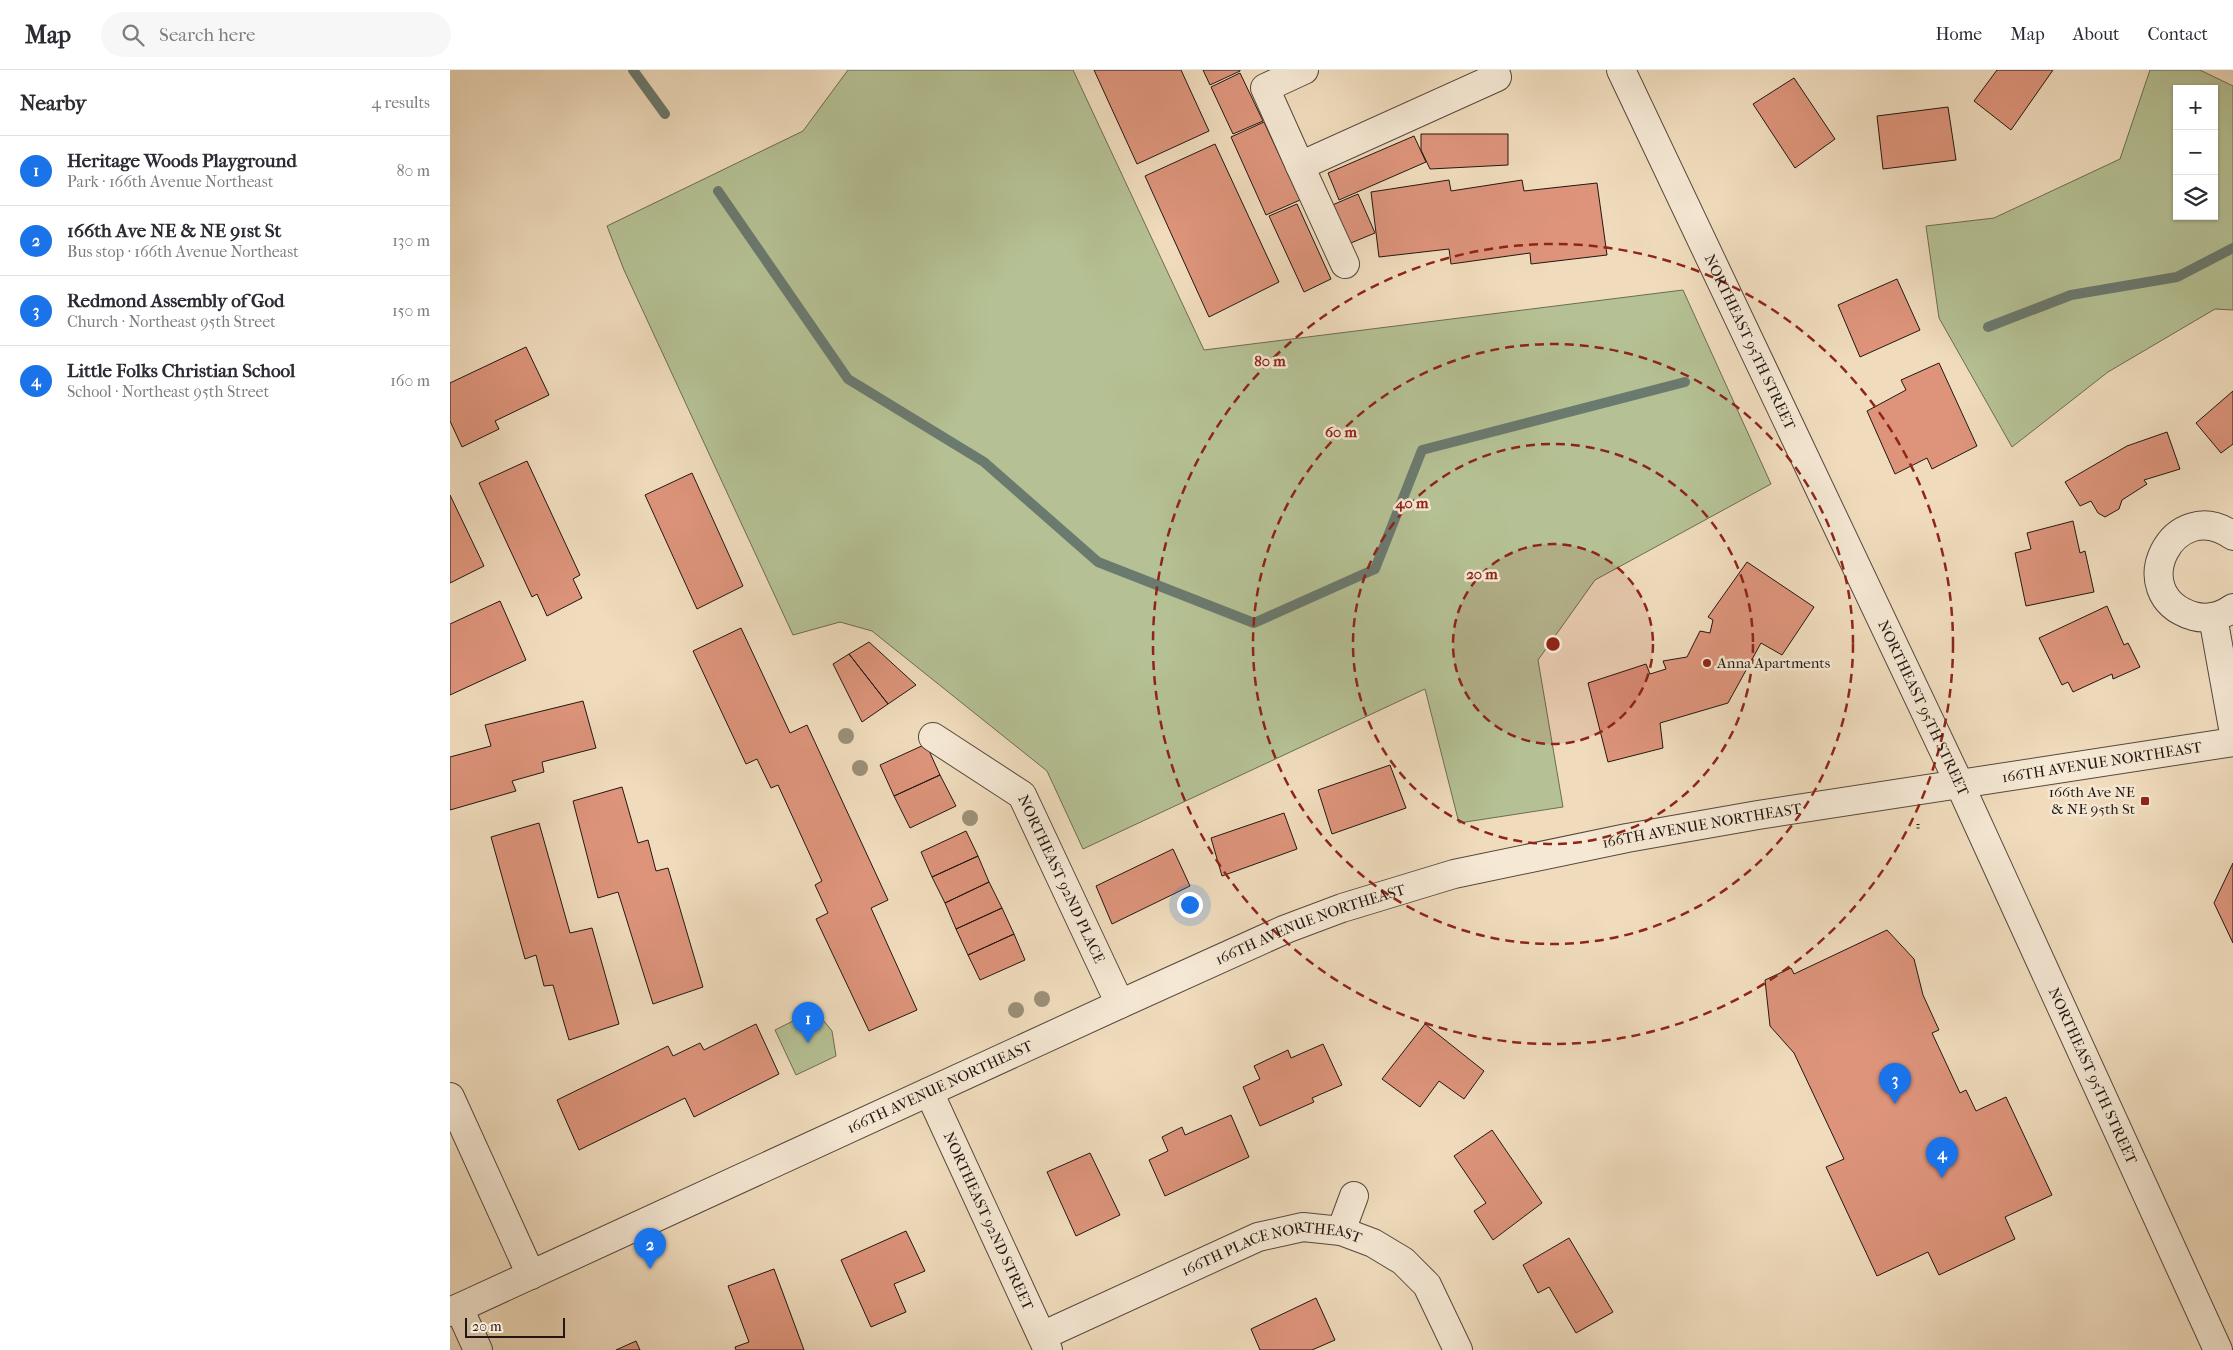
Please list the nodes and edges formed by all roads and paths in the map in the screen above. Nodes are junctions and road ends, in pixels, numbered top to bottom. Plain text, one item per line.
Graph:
1 (1304, 70) edge
2 (1494, 70) edge
3 (1621, 70) edge
4 (1261, 79) edge
5 (1300, 166) junction
6 (1345, 264) dead end
7 (2233, 536) edge
8 (2223, 612) edge
9 (2233, 728) edge
10 (933, 737) dead end
11 (2233, 742) edge
12 (1960, 786) junction
13 (1918, 824) dead end
14 (1918, 830) dead end
15 (1120, 1004) junction
16 (929, 1092) junction
17 (450, 1097) edge
18 (1354, 1196) dead end
19 (1341, 1231) junction
20 (531, 1275) junction
21 (455, 1310) edge
22 (1045, 1343) edge
23 (478, 1350) edge
24 (1458, 1350) edge
25 (2218, 1350) edge

1 - 4 street
2 - 5 street
3 - 12 street, NORTHEAST 95TH STREET
4 - 5 street
5 - 6 street
7 - 8 street
8 - 9 street
10 - 15 street, NORTHEAST 92ND PLACE
11 - 12 street, 166TH AVENUE NORTHEAST
12 - 15 street, 166TH AVENUE NORTHEAST
12 - 25 street, NORTHEAST 95TH STREET
13 - 14 path
15 - 16 street, 166TH AVENUE NORTHEAST
16 - 20 street, 166TH AVENUE NORTHEAST
16 - 22 street, NORTHEAST 92ND STREET
17 - 20 street
18 - 19 street
19 - 22 street, 166TH PLACE NORTHEAST
19 - 24 street, 166TH PLACE NORTHEAST
20 - 21 street, 166TH AVENUE NORTHEAST
21 - 23 street

